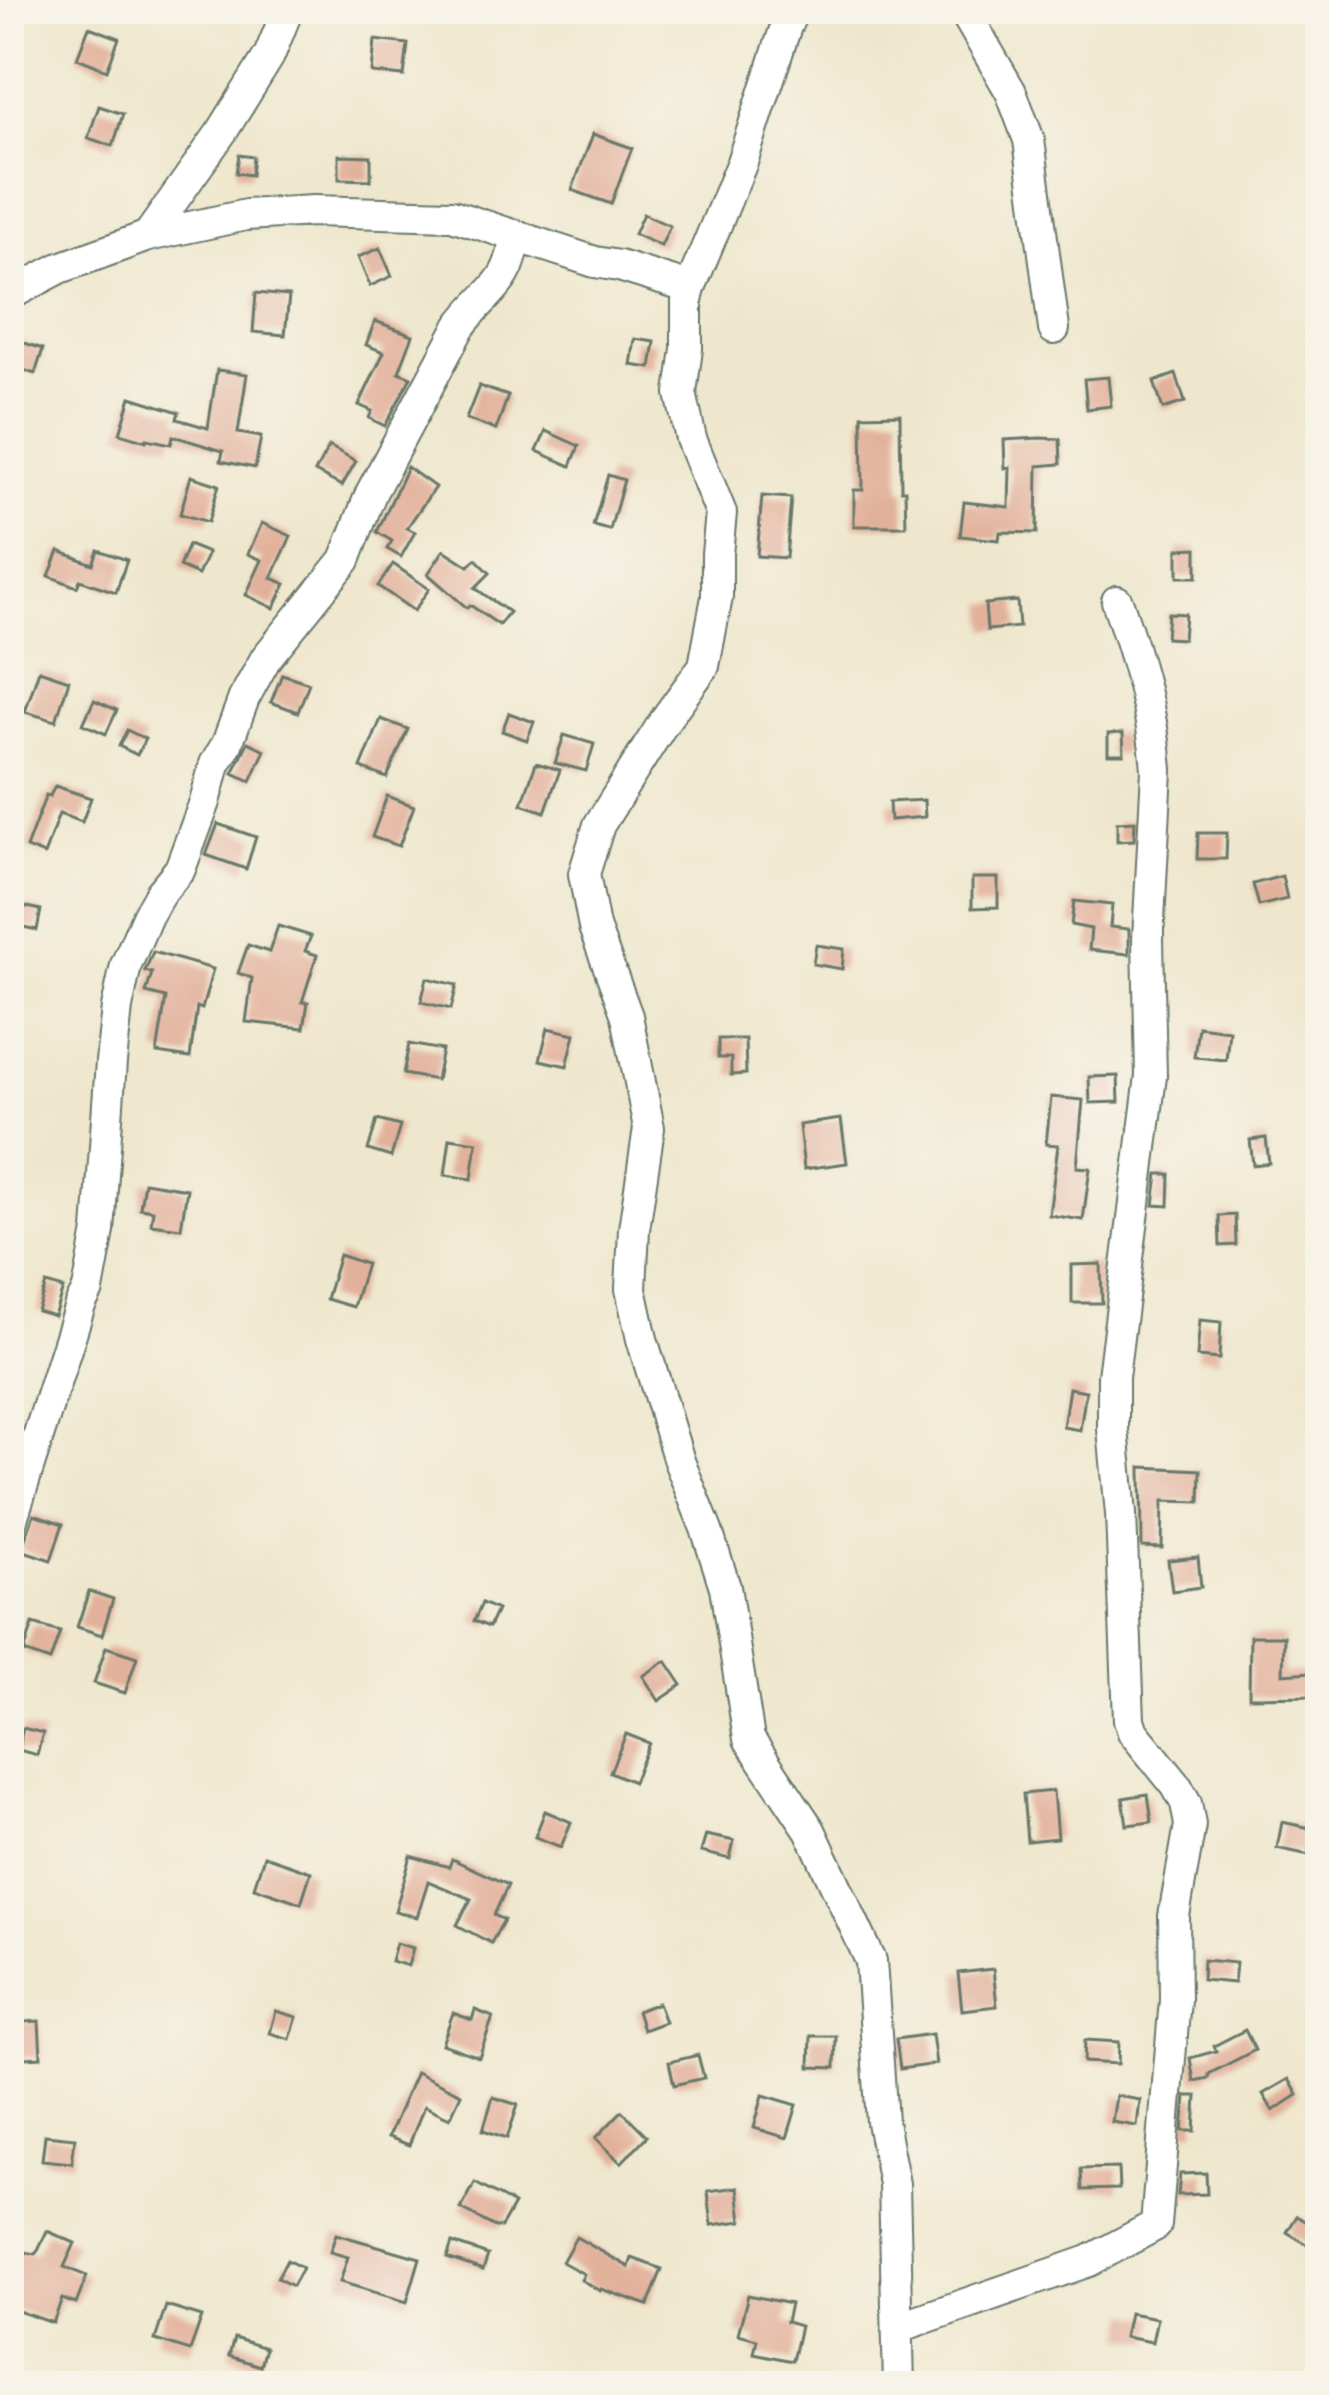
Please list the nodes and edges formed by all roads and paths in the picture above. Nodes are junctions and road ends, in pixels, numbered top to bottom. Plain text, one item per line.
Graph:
1 (288, 9) edge
2 (794, 9) edge
3 (963, 9) edge
4 (148, 236) junction
5 (515, 236) junction
6 (690, 288) junction
7 (9, 295) edge
8 (1054, 329) dead end
9 (1117, 601) dead end
10 (9, 1528) edge
11 (899, 2327) junction
12 (899, 2386) edge

1 - 4 street
2 - 6 street
3 - 8 street
4 - 5 street
4 - 7 street
5 - 6 street
5 - 10 street
6 - 11 street
9 - 11 street
11 - 12 street

